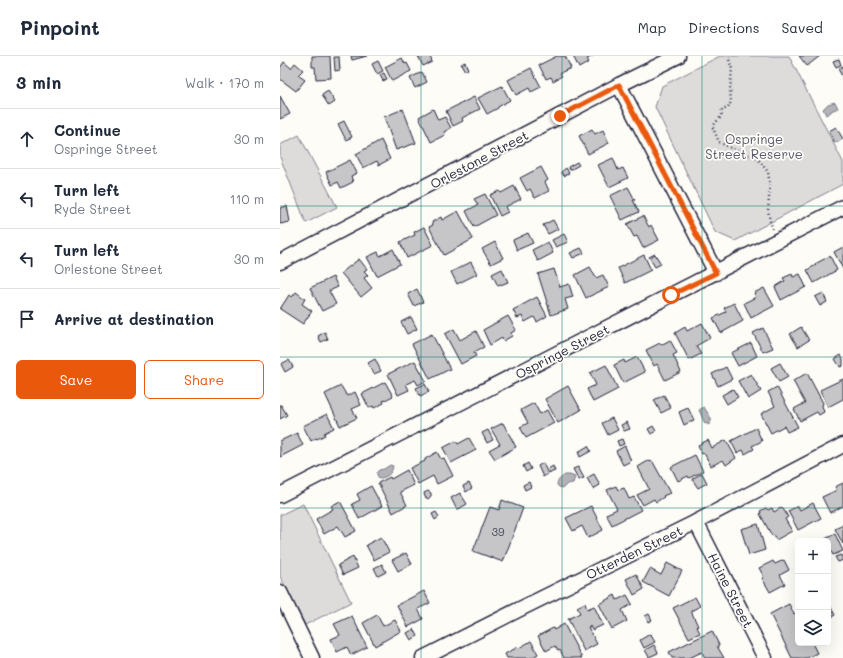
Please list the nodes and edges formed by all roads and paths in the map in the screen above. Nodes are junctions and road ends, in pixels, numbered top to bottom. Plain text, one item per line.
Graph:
1 (678, 56) edge
2 (728, 56) edge
3 (619, 85) junction
4 (843, 207) edge
5 (778, 241) junction
6 (280, 262) edge
7 (716, 273) junction
8 (843, 445) edge
9 (280, 495) edge
10 (696, 522) junction
11 (280, 592) edge
12 (312, 658) edge
13 (423, 658) edge
14 (765, 658) edge

1 - 3 street, Orlestone Street
2 - 5 path
3 - 6 street, Orlestone Street
3 - 7 street
4 - 5 street, Ospringe Street
5 - 7 street, Ospringe Street
7 - 9 street, Ospringe Street
8 - 10 street, Otterden Street
10 - 13 street, Otterden Street
10 - 14 street, Haine Street
11 - 12 street

